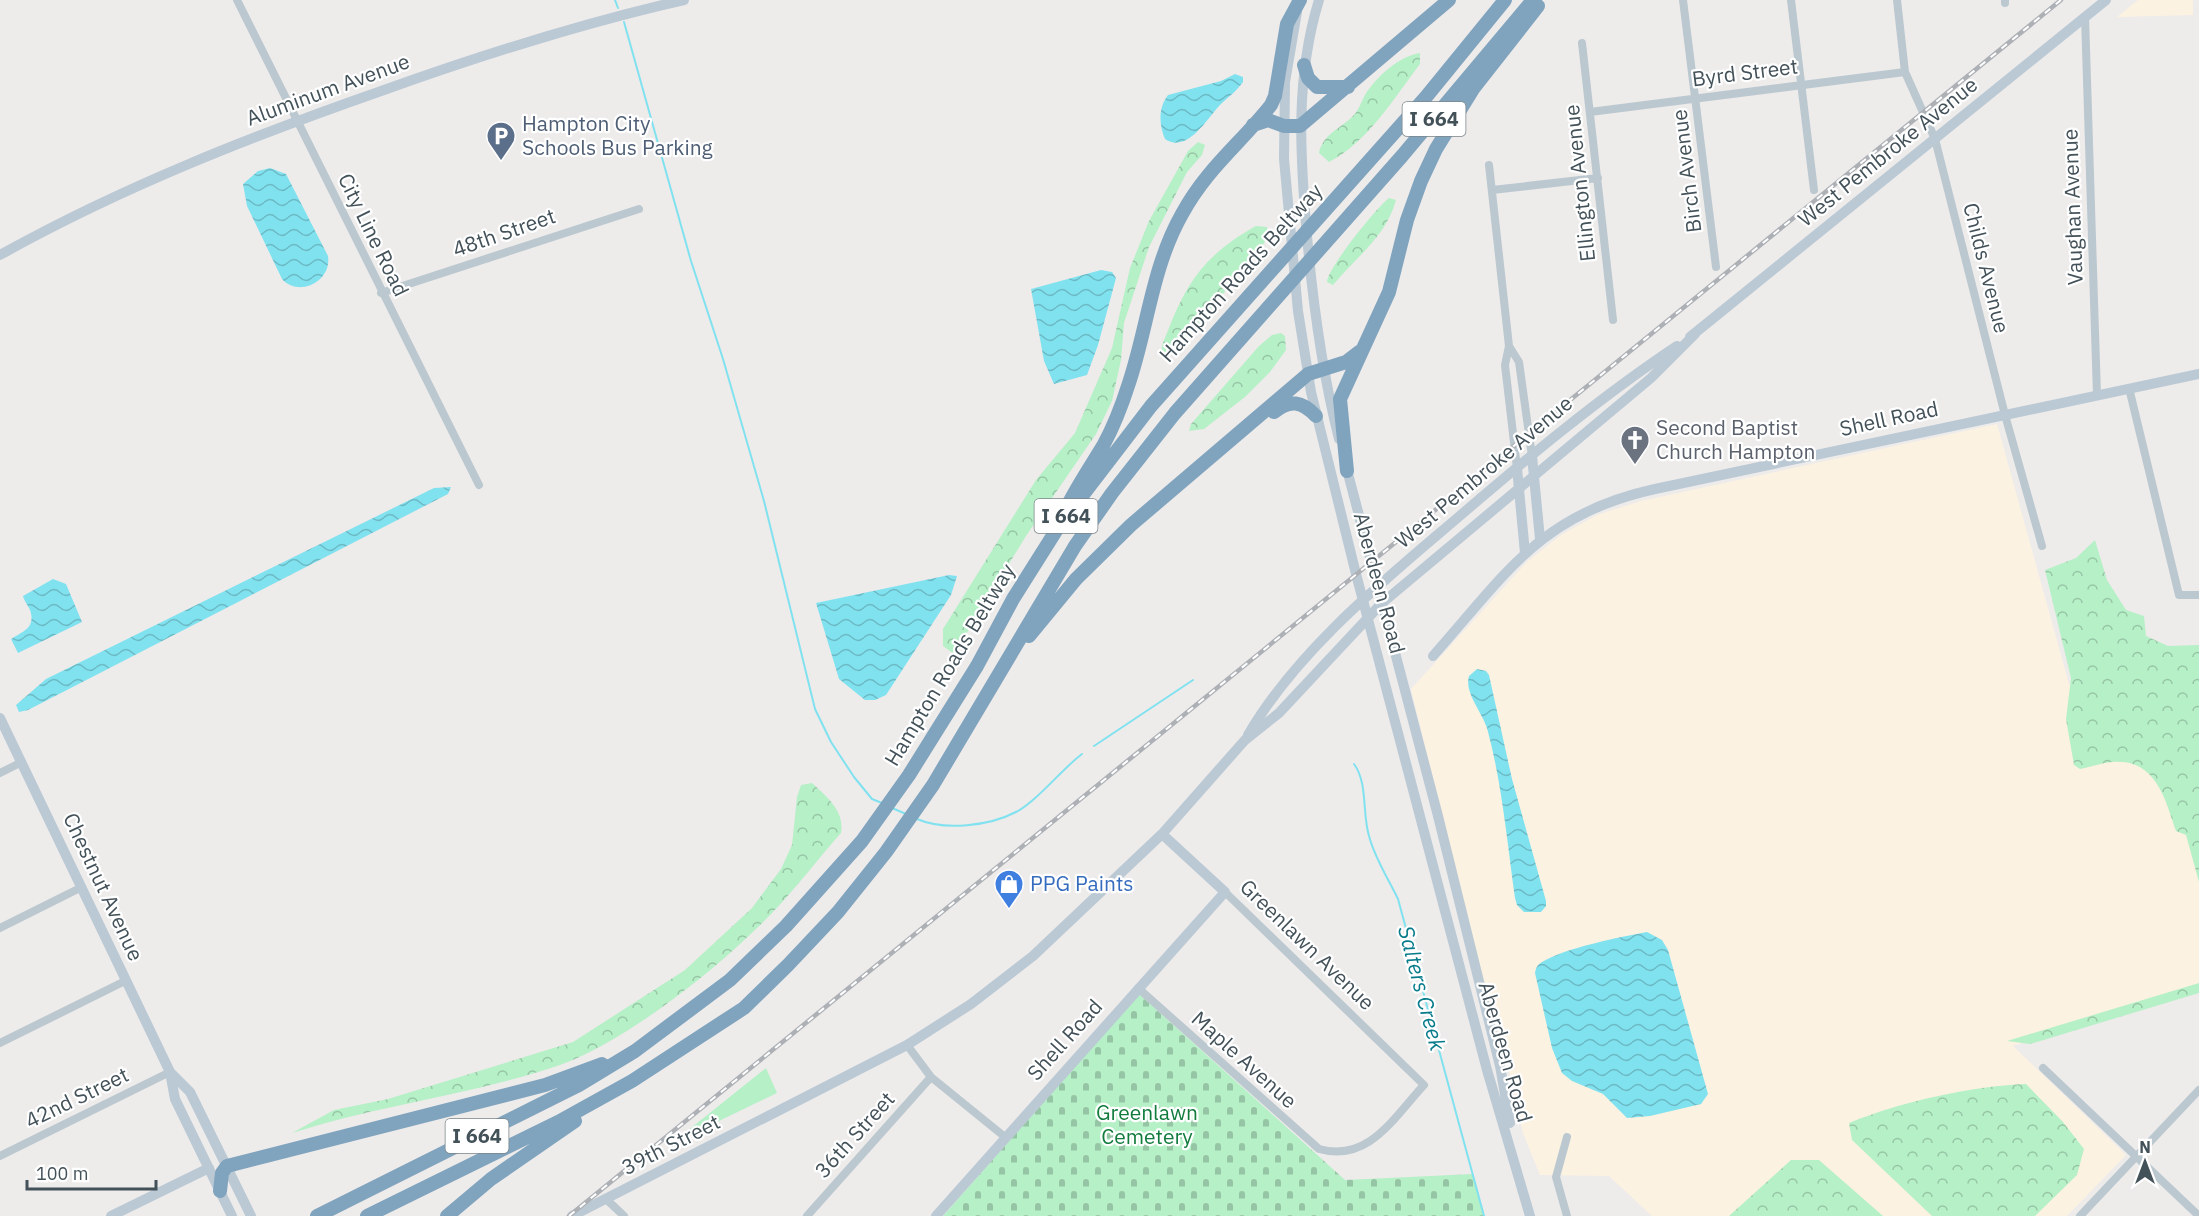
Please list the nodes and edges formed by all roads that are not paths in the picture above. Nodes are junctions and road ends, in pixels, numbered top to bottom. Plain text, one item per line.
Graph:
1 (237, 0) edge
2 (684, 0) edge
3 (1300, 0) edge
4 (1318, 0) edge
5 (1449, 0) edge
6 (1505, 0) edge
7 (1533, 0) edge
8 (1542, 0) edge
9 (1683, 0) edge
10 (1791, 0) edge
11 (1897, 0) edge
12 (2106, 0) edge
13 (2085, 17) junction
14 (1582, 43) dead end
15 (1304, 65) junction
16 (1905, 72) junction
17 (1801, 84) junction
18 (1348, 87) junction
19 (1696, 97) junction
20 (1590, 112) junction
21 (298, 120) junction
22 (1252, 125) junction
23 (1284, 126) junction
24 (1300, 126) junction
25 (1935, 139) junction
26 (1489, 165) dead end
27 (1598, 178) junction
28 (1492, 190) junction
29 (1814, 190) dead end
30 (639, 209) dead end
31 (0, 255) edge
32 (1716, 267) dead end
33 (381, 293) junction
34 (1612, 320) dead end
35 (1695, 334) junction
36 (1509, 346) junction
37 (1363, 347) junction
38 (1324, 369) junction
39 (1308, 374) junction
40 (2199, 374) edge
41 (2129, 388) junction
42 (2097, 395) junction
43 (2005, 415) junction
44 (1316, 416) junction
45 (1532, 456) junction
46 (1203, 465) junction
47 (1517, 468) junction
48 (1347, 471) junction
49 (1534, 477) junction
50 (479, 485) dead end
51 (1519, 489) junction
52 (1059, 526) junction
53 (1540, 539) junction
54 (2042, 546) dead end
55 (1525, 553) junction
56 (1377, 588) junction
57 (2199, 595) edge
58 (1363, 601) junction
59 (1381, 603) junction
60 (1367, 616) junction
61 (1433, 656) dead end
62 (1006, 662) junction
63 (0, 718) edge
64 (1245, 740) junction
65 (22, 762) junction
66 (0, 773) edge
67 (1162, 834) junction
68 (82, 887) junction
69 (1225, 892) junction
70 (0, 928) edge
71 (126, 981) junction
72 (1138, 988) junction
73 (0, 1043) edge
74 (907, 1045) junction
75 (635, 1051) junction
76 (2043, 1068) dead end
77 (170, 1072) junction
78 (931, 1077) junction
79 (632, 1081) junction
80 (2199, 1090) edge
81 (788, 1108) joint
82 (1005, 1137) junction
83 (1567, 1137) dead end
84 (1331, 1151) joint
85 (0, 1156) edge
86 (2136, 1156) junction
87 (1517, 1165) junction
88 (227, 1166) junction
89 (209, 1168) junction
90 (220, 1191) junction
91 (606, 1199) junction
92 (111, 1216) edge
93 (232, 1216) edge
94 (251, 1216) edge
95 (317, 1216) edge
96 (367, 1216) edge
97 (447, 1216) edge
98 (572, 1216) edge
99 (624, 1216) edge
100 (807, 1216) edge
101 (936, 1216) edge
102 (1530, 1216) edge
103 (1567, 1216) edge
104 (2080, 1216) edge
105 (2199, 1216) edge

1 - 21 street, City Line Road
2 - 21 main road, Aluminum Avenue
3 - 22 highway
3 - 23 main road, Aberdeen Road
4 - 15 main road, Aberdeen Road
5 - 18 highway
6 - 52 highway, Hampton Roads Beltway / I 664
7 - 62 highway, Hampton Roads Beltway / I 664
8 - 37 highway
9 - 19 street, Birch Avenue
10 - 17 street
11 - 16 street, Childs Avenue
12 - 13 main road, West Pembroke Avenue
13 - 25 main road, West Pembroke Avenue
13 - 42 street, Vaughan Avenue
14 - 20 street, Ellington Avenue
15 - 18 highway
15 - 24 main road, Aberdeen Road
16 - 17 street, Byrd Street
16 - 25 street, Childs Avenue
17 - 19 street, Byrd Street
17 - 29 street
18 - 24 highway
19 - 20 street, Byrd Street
19 - 32 street, Birch Avenue
20 - 27 street, Ellington Avenue
21 - 31 main road, Aluminum Avenue
21 - 33 street, City Line Road
22 - 23 highway
22 - 52 highway
23 - 24 highway
23 - 39 main road, Aberdeen Road
24 - 38 main road, Aberdeen Road
25 - 35 main road, West Pembroke Avenue
25 - 43 street, Childs Avenue
26 - 28 street
27 - 28 street
27 - 34 street, Ellington Avenue
28 - 36 street
30 - 33 street, 48th Street
33 - 50 street, City Line Road
35 - 45 main road, West Pembroke Avenue
35 - 49 main road, West Pembroke Avenue
36 - 45 street
36 - 47 street
37 - 38 highway
37 - 48 highway
38 - 39 highway
38 - 48 main road, Aberdeen Road
39 - 44 main road, Aberdeen Road
39 - 46 highway
40 - 41 main road, Shell Road
41 - 42 main road, Shell Road
41 - 57 street
42 - 43 main road, Shell Road
43 - 53 main road, Shell Road
43 - 54 street, Childs Avenue
44 - 46 highway
44 - 58 main road, Aberdeen Road
45 - 47 main road, West Pembroke Avenue
45 - 49 main road
46 - 62 highway
47 - 51 main road
47 - 56 main road, West Pembroke Avenue
48 - 56 main road, Aberdeen Road
49 - 51 main road, West Pembroke Avenue
49 - 53 main road
51 - 55 main road
51 - 59 main road, West Pembroke Avenue
52 - 75 highway, Hampton Roads Beltway / I 664
53 - 55 main road, Shell Road
55 - 61 main road, Shell Road
56 - 58 main road, West Pembroke Avenue
56 - 59 main road, Aberdeen Road
58 - 60 main road, Aberdeen Road
58 - 64 main road, West Pembroke Avenue
59 - 60 main road, West Pembroke Avenue
59 - 87 main road, Aberdeen Road
60 - 64 main road, West Pembroke Avenue
60 - 87 main road, Aberdeen Road
62 - 79 highway, Hampton Roads Beltway / I 664
63 - 65 main road, Chestnut Avenue
64 - 67 main road, West Pembroke Avenue
65 - 66 street
65 - 68 main road, Chestnut Avenue
67 - 69 main road, Greenlawn Avenue
67 - 74 main road, West Pembroke Avenue
68 - 70 street
68 - 71 main road, Chestnut Avenue
69 - 72 main road, Shell Road
69 - 84 street, Greenlawn Avenue
71 - 73 street
71 - 77 main road, Chestnut Avenue
72 - 82 main road, Shell Road
72 - 84 street, Maple Avenue
74 - 78 street
74 - 81 main road, West Pembroke Avenue
75 - 88 highway
75 - 95 highway, Hampton Roads Beltway / I 664
76 - 86 street
77 - 85 street, 42nd Street
77 - 88 main road, Chestnut Avenue
77 - 89 main road, Chestnut Avenue
78 - 82 street
78 - 100 street, 36th Street
79 - 96 highway, Hampton Roads Beltway / I 664
79 - 97 highway
80 - 86 street
81 - 91 main road, 39th Street
82 - 101 main road, Shell Road
83 - 103 street
86 - 104 street
86 - 105 street
87 - 102 main road, Aberdeen Road
88 - 90 highway
88 - 94 main road, Chestnut Avenue
89 - 90 main road, Chestnut Avenue
89 - 92 main road
90 - 93 main road, Chestnut Avenue
91 - 98 main road, 39th Street
91 - 99 street

